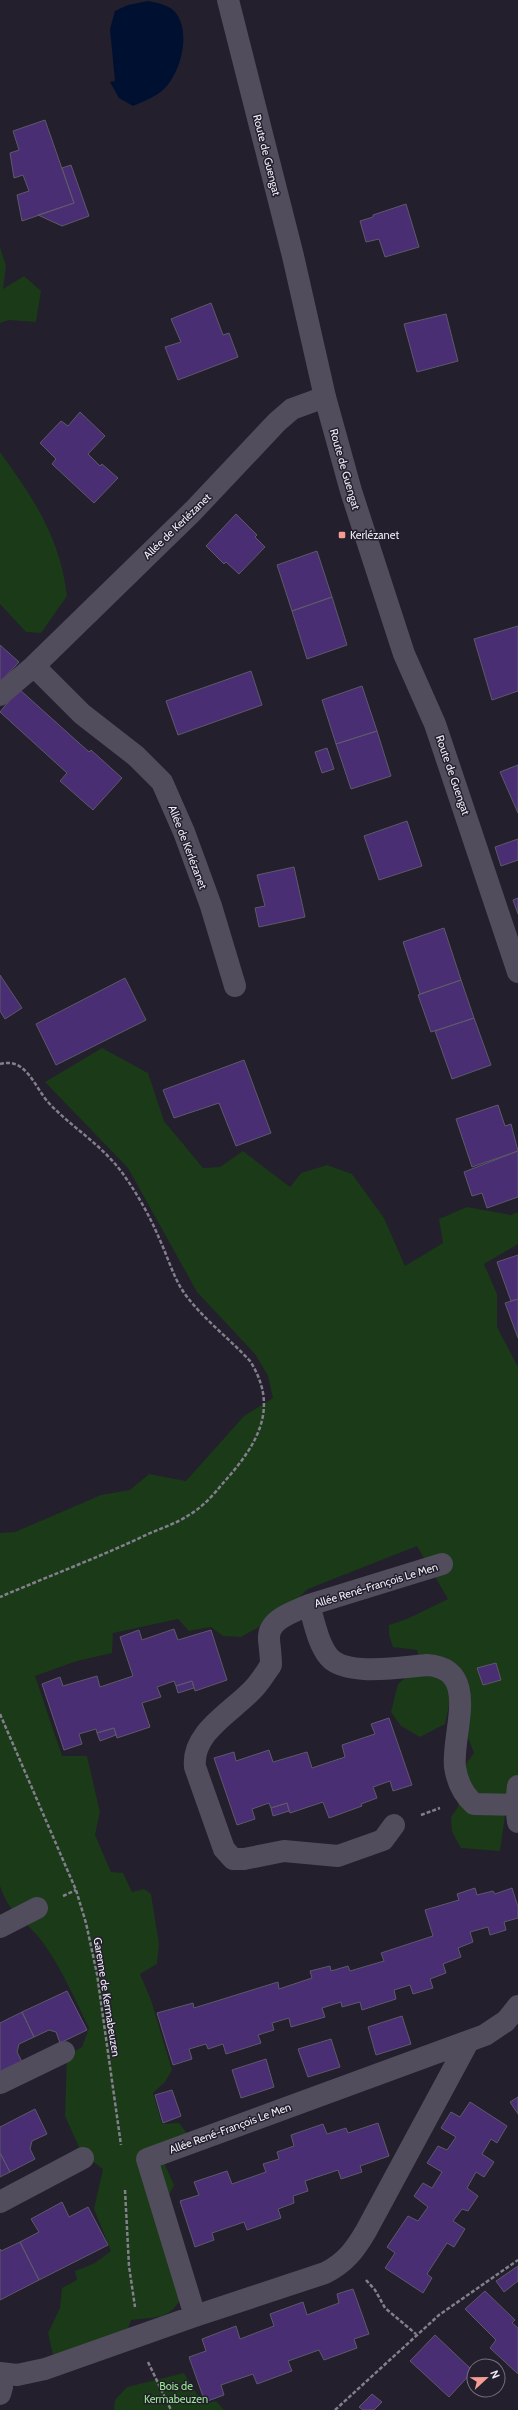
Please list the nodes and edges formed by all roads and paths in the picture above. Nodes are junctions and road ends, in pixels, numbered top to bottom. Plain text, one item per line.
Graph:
1 (228, 0) edge
2 (325, 397) junction
3 (34, 666) junction
4 (0, 695) edge
5 (518, 972) edge
6 (235, 986) dead end
7 (0, 1064) edge
8 (442, 1564) dead end
9 (0, 1597) edge
10 (309, 1605) junction
11 (0, 1714) edge
12 (517, 1804) edge
13 (441, 1808) dead end
14 (416, 1816) dead end
15 (394, 1825) dead end
16 (37, 1908) dead end
17 (0, 1926) edge
18 (518, 2006) edge
19 (468, 2042) junction
20 (64, 2052) dead end
21 (0, 2083) edge
22 (121, 2148) dead end
23 (83, 2158) dead end
24 (124, 2185) dead end
25 (0, 2202) edge
26 (348, 2258) junction
27 (518, 2260) edge
28 (133, 2299) dead end
29 (195, 2316) junction
30 (142, 2334) junction
31 (416, 2334) junction
32 (1, 2382) edge
33 (171, 2410) edge
34 (335, 2410) edge

1 - 2 street, Route de Guengat
2 - 3 street, Allée de Kerlézanet
2 - 5 street, Route de Guengat
3 - 4 street, Allée de Kerlézanet
3 - 6 street, Allée de Kerlézanet
7 - 9 path
8 - 10 street, Allée René-François Le Men
10 - 12 street, Allée René-François Le Men
10 - 15 street, Allée René-François Le Men
11 - 22 path, Garenne de Kermabeuzen
13 - 14 path
16 - 17 street
18 - 19 street, Allée René-François Le Men
19 - 26 street
19 - 29 street, Allée René-François Le Men
20 - 21 street
23 - 25 street
24 - 28 path
26 - 29 street
26 - 31 path
27 - 31 path
29 - 30 street
30 - 32 street
30 - 33 path
31 - 34 path

